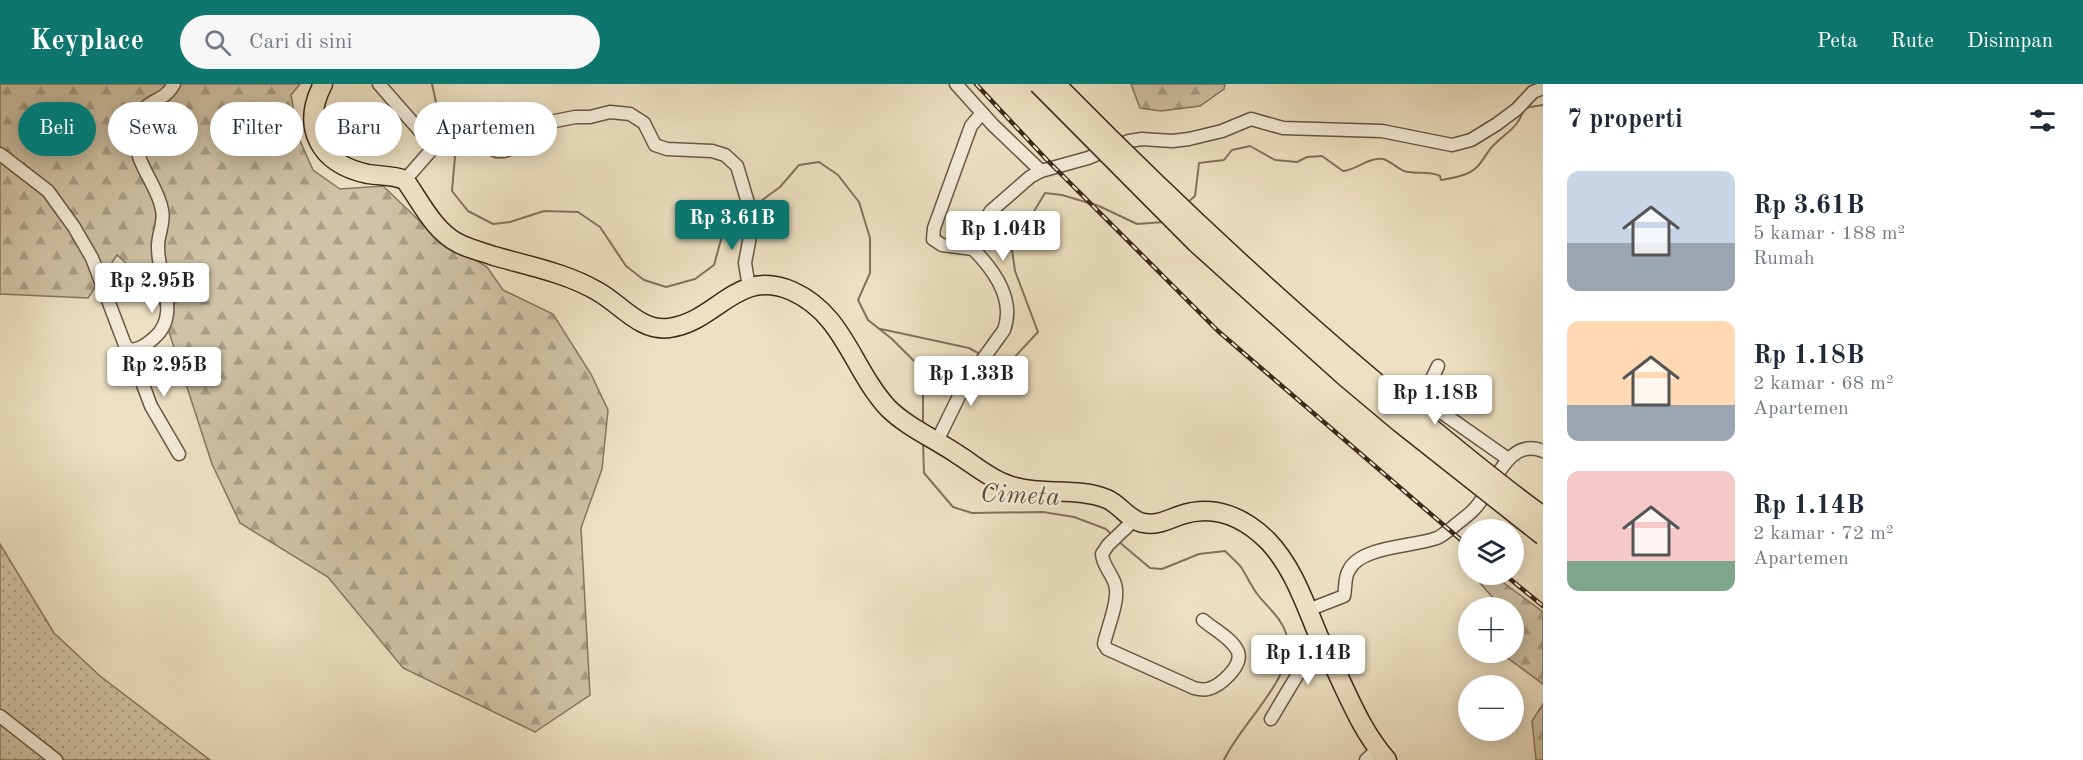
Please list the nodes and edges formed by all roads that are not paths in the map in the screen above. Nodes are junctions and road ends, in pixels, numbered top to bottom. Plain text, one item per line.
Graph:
1 (174, 84) edge
2 (323, 84) edge
3 (379, 84) edge
4 (956, 84) edge
5 (1038, 84) edge
6 (1056, 84) edge
7 (1543, 88) edge
8 (982, 113) junction
9 (557, 121) edge
10 (414, 124) edge
11 (0, 154) edge
12 (426, 156) edge
13 (1041, 171) junction
14 (405, 180) junction
15 (973, 249) junction
16 (749, 287) junction
17 (130, 350) junction
18 (1438, 366) dead end
19 (933, 438) junction
20 (1543, 451) edge
21 (179, 454) dead end
22 (1508, 459) junction
23 (1543, 516) edge
24 (1129, 524) junction
25 (1543, 536) edge
26 (1308, 609) junction
27 (1203, 620) dead end
28 (1320, 637) junction
29 (0, 716) edge
30 (1271, 719) dead end
31 (1377, 756) edge
32 (56, 760) edge

1 - 17 street
2 - 14 highway
3 - 10 street
4 - 8 street
5 - 25 highway, bridge
6 - 23 highway, bridge
7 - 13 street
8 - 13 street
8 - 15 street
9 - 16 street
11 - 17 street
12 - 14 street
13 - 15 street
14 - 16 highway
15 - 19 street
16 - 19 highway
17 - 21 street
18 - 22 street
19 - 24 highway
20 - 22 street
22 - 26 street
24 - 26 highway
24 - 27 street
26 - 28 highway
28 - 30 street
28 - 31 highway
29 - 32 street

